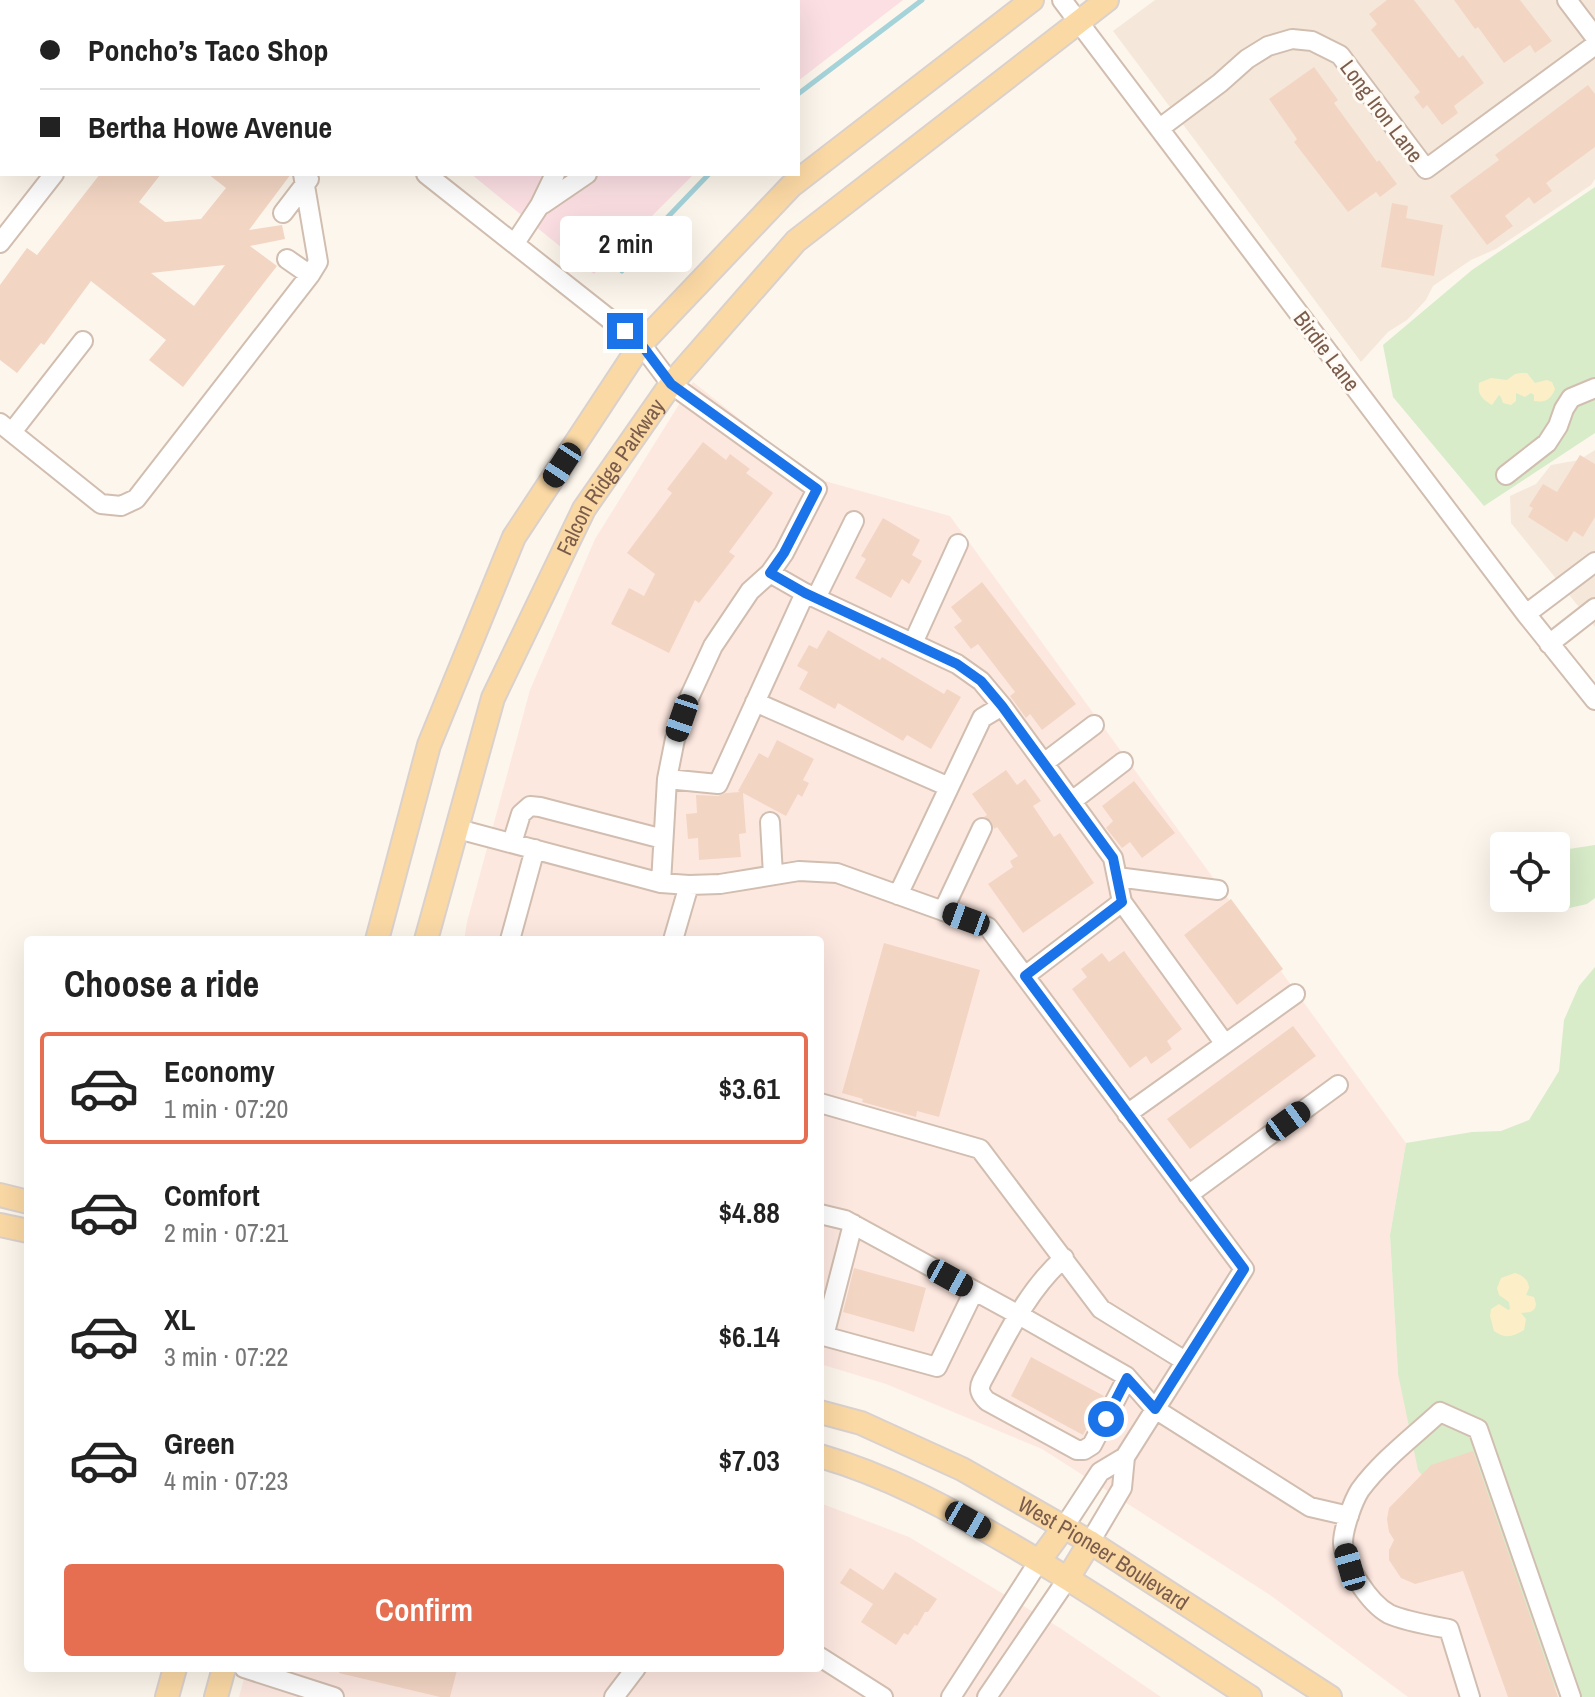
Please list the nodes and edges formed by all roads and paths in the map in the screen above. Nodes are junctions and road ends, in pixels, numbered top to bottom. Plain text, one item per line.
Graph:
1 (1032, 0) edge
2 (1062, 0) edge
3 (1107, 0) edge
4 (1567, 0) edge
5 (1079, 22) junction
6 (1595, 37) edge
7 (1595, 45) edge
8 (1160, 128) junction
9 (52, 176) edge
10 (429, 176) edge
11 (554, 176) edge
12 (584, 176) edge
13 (307, 177) edge
14 (540, 205) junction
15 (283, 213) dead end
16 (0, 243) edge
17 (515, 243) junction
18 (287, 259) dead end
19 (310, 275) junction
20 (83, 341) dead end
21 (641, 344) junction
22 (671, 384) junction
23 (1595, 388) edge
24 (6, 428) edge
25 (1506, 475) dead end
26 (854, 521) dead end
27 (958, 544) dead end
28 (1595, 562) edge
29 (770, 573) junction
30 (811, 596) junction
31 (1584, 598) edge
32 (1526, 614) junction
33 (913, 643) junction
34 (1549, 644) junction
35 (1595, 700) edge
36 (755, 702) junction
37 (1002, 706) junction
38 (1094, 725) dead end
39 (1123, 762) dead end
40 (1044, 763) junction
41 (667, 779) junction
42 (949, 787) junction
43 (1072, 801) junction
44 (770, 822) dead end
45 (982, 828) dead end
46 (458, 829) junction
47 (663, 839) junction
48 (512, 843) junction
49 (535, 849) junction
50 (773, 875) junction
51 (1117, 877) junction
52 (661, 883) junction
53 (689, 885) junction
54 (1218, 890) dead end
55 (898, 895) junction
56 (1122, 902) junction
57 (943, 911) junction
58 (378, 936) edge
59 (427, 936) edge
60 (511, 936) edge
61 (674, 936) edge
62 (1025, 976) junction
63 (1295, 994) dead end
64 (1225, 1044) junction
65 (1338, 1085) dead end
66 (824, 1104) edge
67 (1127, 1114) junction
68 (0, 1195) edge
69 (1188, 1195) junction
70 (24, 1201) edge
71 (824, 1217) edge
72 (24, 1221) edge
73 (0, 1224) edge
74 (853, 1224) junction
75 (24, 1230) edge
76 (1064, 1258) junction
77 (974, 1291) junction
78 (1019, 1315) junction
79 (824, 1328) edge
80 (824, 1336) edge
81 (1185, 1361) junction
82 (1127, 1378) junction
83 (1155, 1409) junction
84 (824, 1413) edge
85 (824, 1457) edge
86 (1125, 1457) junction
87 (1349, 1516) junction
88 (1064, 1527) junction
89 (1090, 1542) junction
90 (1039, 1561) junction
91 (1068, 1578) junction
92 (824, 1660) edge
93 (174, 1672) edge
94 (223, 1672) edge
95 (256, 1672) edge
96 (633, 1672) edge
97 (167, 1697) edge
98 (216, 1697) edge
99 (334, 1697) edge
100 (614, 1697) edge
101 (883, 1697) edge
102 (951, 1697) edge
103 (987, 1697) edge
104 (1250, 1697) edge
105 (1330, 1697) edge
106 (1470, 1697) edge
107 (1571, 1697) edge

1 - 21 main road
2 - 5 street, Birdie Lane
3 - 5 main road, Falcon Ridge Parkway
4 - 6 street
5 - 8 street, Birdie Lane
5 - 22 main road, Falcon Ridge Parkway
7 - 8 street, Long Iron Lane
8 - 32 street, Birdie Lane
9 - 16 street
10 - 17 street
11 - 14 street
12 - 14 street
13 - 15 street
13 - 19 street
14 - 17 street
17 - 21 street
18 - 19 street
19 - 24 street
20 - 24 street
21 - 22 street
21 - 58 main road
22 - 29 street
22 - 46 main road, Falcon Ridge Parkway
23 - 25 street
26 - 30 street
27 - 33 street
28 - 31 street
29 - 30 street
29 - 41 street
30 - 33 street
30 - 36 street
31 - 32 street
31 - 34 street
32 - 34 street, Birdie Lane
33 - 37 street
34 - 35 street, Birdie Lane
36 - 41 street
36 - 42 street
37 - 40 street
37 - 42 street
38 - 40 street
39 - 43 street
40 - 43 street
41 - 47 street
42 - 55 street
43 - 51 street
44 - 50 street
45 - 57 street
46 - 48 street
46 - 59 main road, Falcon Ridge Parkway
47 - 48 street
47 - 52 street
48 - 49 street
49 - 52 street
49 - 60 street
50 - 53 street
50 - 55 street
51 - 54 street
51 - 56 street
52 - 53 street
53 - 61 street
55 - 57 street
56 - 62 street
56 - 64 street
57 - 62 street
62 - 67 street
63 - 64 street
64 - 67 street
65 - 69 street
66 - 76 street
67 - 69 street
68 - 70 main road
69 - 81 street
71 - 74 street
72 - 73 main road
73 - 75 main road
74 - 77 street
74 - 79 street
76 - 78 street
76 - 81 street
77 - 78 street
77 - 80 street
78 - 82 street
78 - 82 street
81 - 83 street
82 - 83 street
83 - 86 street
83 - 87 street
84 - 88 main road, West Pioneer Boulevard
85 - 90 main road, West Pioneer Boulevard
86 - 88 street
86 - 89 street
87 - 106 street
87 - 107 street
88 - 89 main road, West Pioneer Boulevard
88 - 90 main road
89 - 91 main road
89 - 105 main road, West Pioneer Boulevard
90 - 91 main road, West Pioneer Boulevard
90 - 102 street
91 - 103 street
91 - 104 main road, West Pioneer Boulevard
92 - 101 street
93 - 97 main road
94 - 98 main road
95 - 99 street
96 - 100 street

